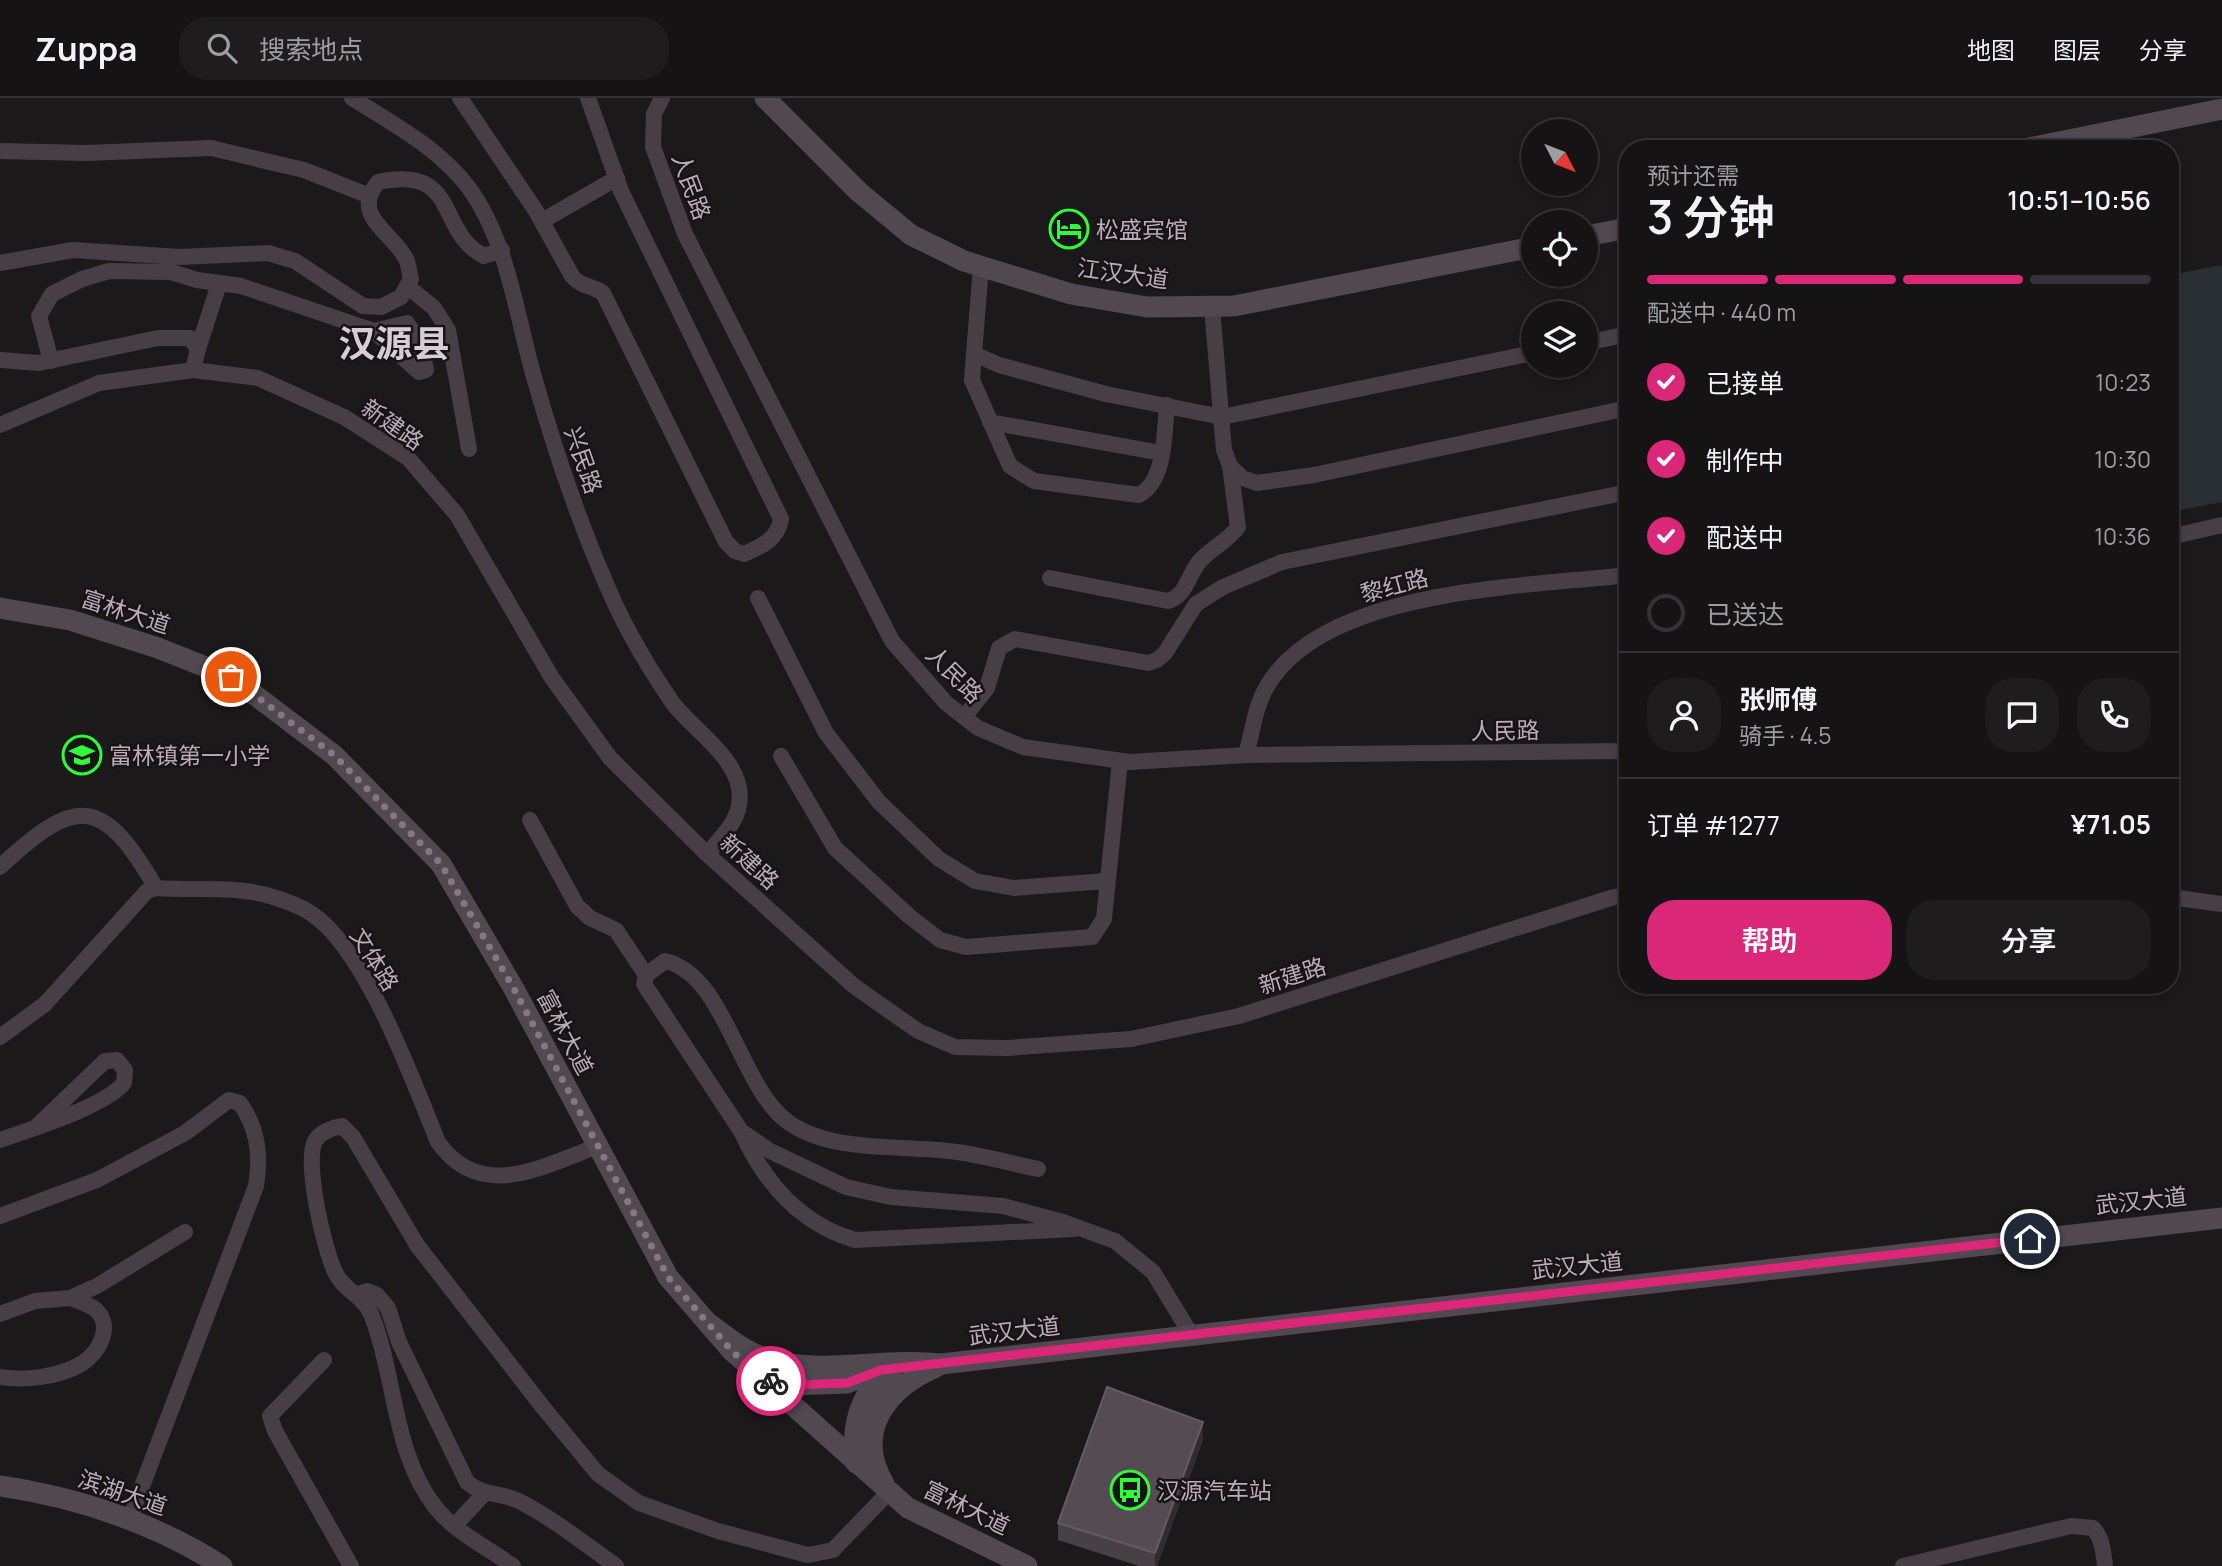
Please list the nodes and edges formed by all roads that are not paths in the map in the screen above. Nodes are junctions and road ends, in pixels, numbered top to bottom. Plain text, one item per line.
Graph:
1 (352, 98) edge
2 (460, 98) edge
3 (588, 98) edge
4 (662, 98) edge
5 (765, 98) edge
6 (2222, 109) edge
7 (2073, 140) edge
8 (0, 151) edge
9 (617, 178) junction
10 (368, 195) junction
11 (542, 221) junction
12 (1619, 230) edge
13 (1598, 234) edge
14 (1521, 249) edge
15 (502, 250) junction
16 (0, 263) edge
17 (981, 266) junction
18 (219, 284) junction
19 (407, 286) junction
20 (1212, 307) junction
21 (374, 331) dead end
22 (1619, 336) edge
23 (1598, 340) edge
24 (198, 349) junction
25 (974, 354) junction
26 (1521, 355) edge
27 (0, 360) edge
28 (51, 361) junction
29 (193, 370) junction
30 (1167, 405) junction
31 (1619, 410) edge
32 (1222, 416) junction
33 (990, 422) junction
34 (0, 425) edge
35 (469, 449) dead end
36 (1161, 453) junction
37 (1230, 467) junction
38 (1619, 494) edge
39 (2222, 525) edge
40 (2179, 535) edge
41 (1619, 576) edge
42 (1050, 578) dead end
43 (758, 598) dead end
44 (0, 608) edge
45 (964, 717) junction
46 (1619, 751) edge
47 (1246, 755) junction
48 (781, 756) dead end
49 (1120, 761) junction
50 (530, 820) dead end
51 (707, 853) junction
52 (0, 867) edge
53 (1107, 881) junction
54 (156, 888) junction
55 (1619, 897) edge
56 (2179, 898) edge
57 (2222, 904) edge
58 (646, 975) junction
59 (0, 1037) edge
60 (37, 1126) junction
61 (741, 1131) junction
62 (0, 1140) edge
63 (598, 1146) junction
64 (1038, 1170) dead end
65 (0, 1216) edge
66 (2222, 1218) edge
67 (1083, 1229) junction
68 (185, 1232) dead end
69 (358, 1294) junction
70 (70, 1298) junction
71 (0, 1314) edge
72 (707, 1322) junction
73 (1192, 1336) junction
74 (324, 1360) dead end
75 (940, 1364) junction
76 (0, 1377) edge
77 (762, 1380) junction
78 (856, 1463) junction
79 (0, 1486) edge
80 (889, 1492) junction
81 (484, 1494) junction
82 (130, 1518) junction
83 (455, 1525) junction
84 (222, 1566) edge
85 (351, 1566) edge
86 (513, 1566) edge
87 (616, 1566) edge
88 (1027, 1566) edge
89 (1903, 1566) edge
90 (2105, 1566) edge

1 - 15 street, 兴民路
2 - 11 street
3 - 9 street
4 - 45 street, 人民路
5 - 17 main road, 江汉大道
6 - 7 main road
8 - 10 street
9 - 11 street
9 - 11 street
10 - 15 street
10 - 19 street
12 - 13 main road
14 - 20 main road, 江汉大道
15 - 51 street, 兴民路
16 - 19 street
17 - 20 main road, 江汉大道
17 - 25 street
18 - 21 street
18 - 24 street
18 - 28 street
19 - 35 street
20 - 32 street
22 - 23 street
24 - 28 street
24 - 29 street
25 - 30 street
25 - 33 street
26 - 32 street
27 - 28 street
29 - 34 street, 新建路
29 - 51 street, 新建路
30 - 32 street
30 - 36 street
31 - 37 street
32 - 37 street
33 - 36 street
33 - 36 street
37 - 42 street
38 - 45 street
39 - 40 street
41 - 47 street, 黎红路
43 - 53 street
44 - 63 main road, 富林大道
45 - 49 street, 人民路
46 - 47 street, 人民路
47 - 49 street, 人民路
48 - 53 street
49 - 53 street
50 - 58 street
51 - 55 street, 新建路
52 - 54 street
54 - 59 street
54 - 63 street, 文体路
56 - 57 street
58 - 61 street
58 - 64 street
60 - 60 street
60 - 62 street
61 - 67 street
61 - 67 street
63 - 72 main road, 富林大道
65 - 82 street
66 - 73 main road, 武汉大道
67 - 73 street
68 - 70 street
69 - 80 street
69 - 81 street
69 - 83 street
70 - 71 street
70 - 76 street
72 - 75 main road
72 - 77 main road, 富林大道
73 - 75 main road, 武汉大道
74 - 85 street
75 - 77 main road
75 - 78 main road
75 - 80 main road
77 - 78 main road, 富林大道
78 - 80 main road, 富林大道
79 - 82 main road, 滨湖大道
80 - 88 main road, 富林大道
81 - 83 street
81 - 87 street
82 - 84 main road, 滨湖大道
83 - 86 street
89 - 90 street

